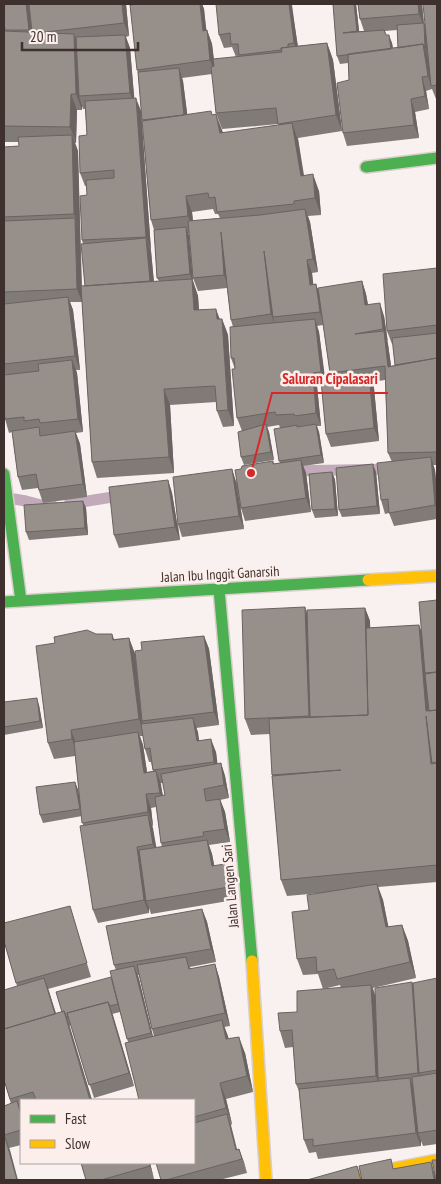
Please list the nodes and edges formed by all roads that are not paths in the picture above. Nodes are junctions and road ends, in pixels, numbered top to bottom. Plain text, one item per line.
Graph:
1 (437, 158) edge
2 (366, 166) dead end
3 (4, 474) edge
4 (437, 576) edge
5 (219, 589) junction
6 (21, 601) junction
7 (4, 602) edge
8 (437, 1160) edge
9 (266, 1180) edge
10 (336, 1180) edge

1 - 2 street
3 - 6 street
4 - 5 street, Jalan Ibu Inggit Ganarsih
5 - 6 street, Jalan Ibu Inggit Ganarsih
5 - 9 street, Jalan Langen Sari
6 - 7 street, Jalan Ibu Inggit Ganarsih
8 - 10 street

